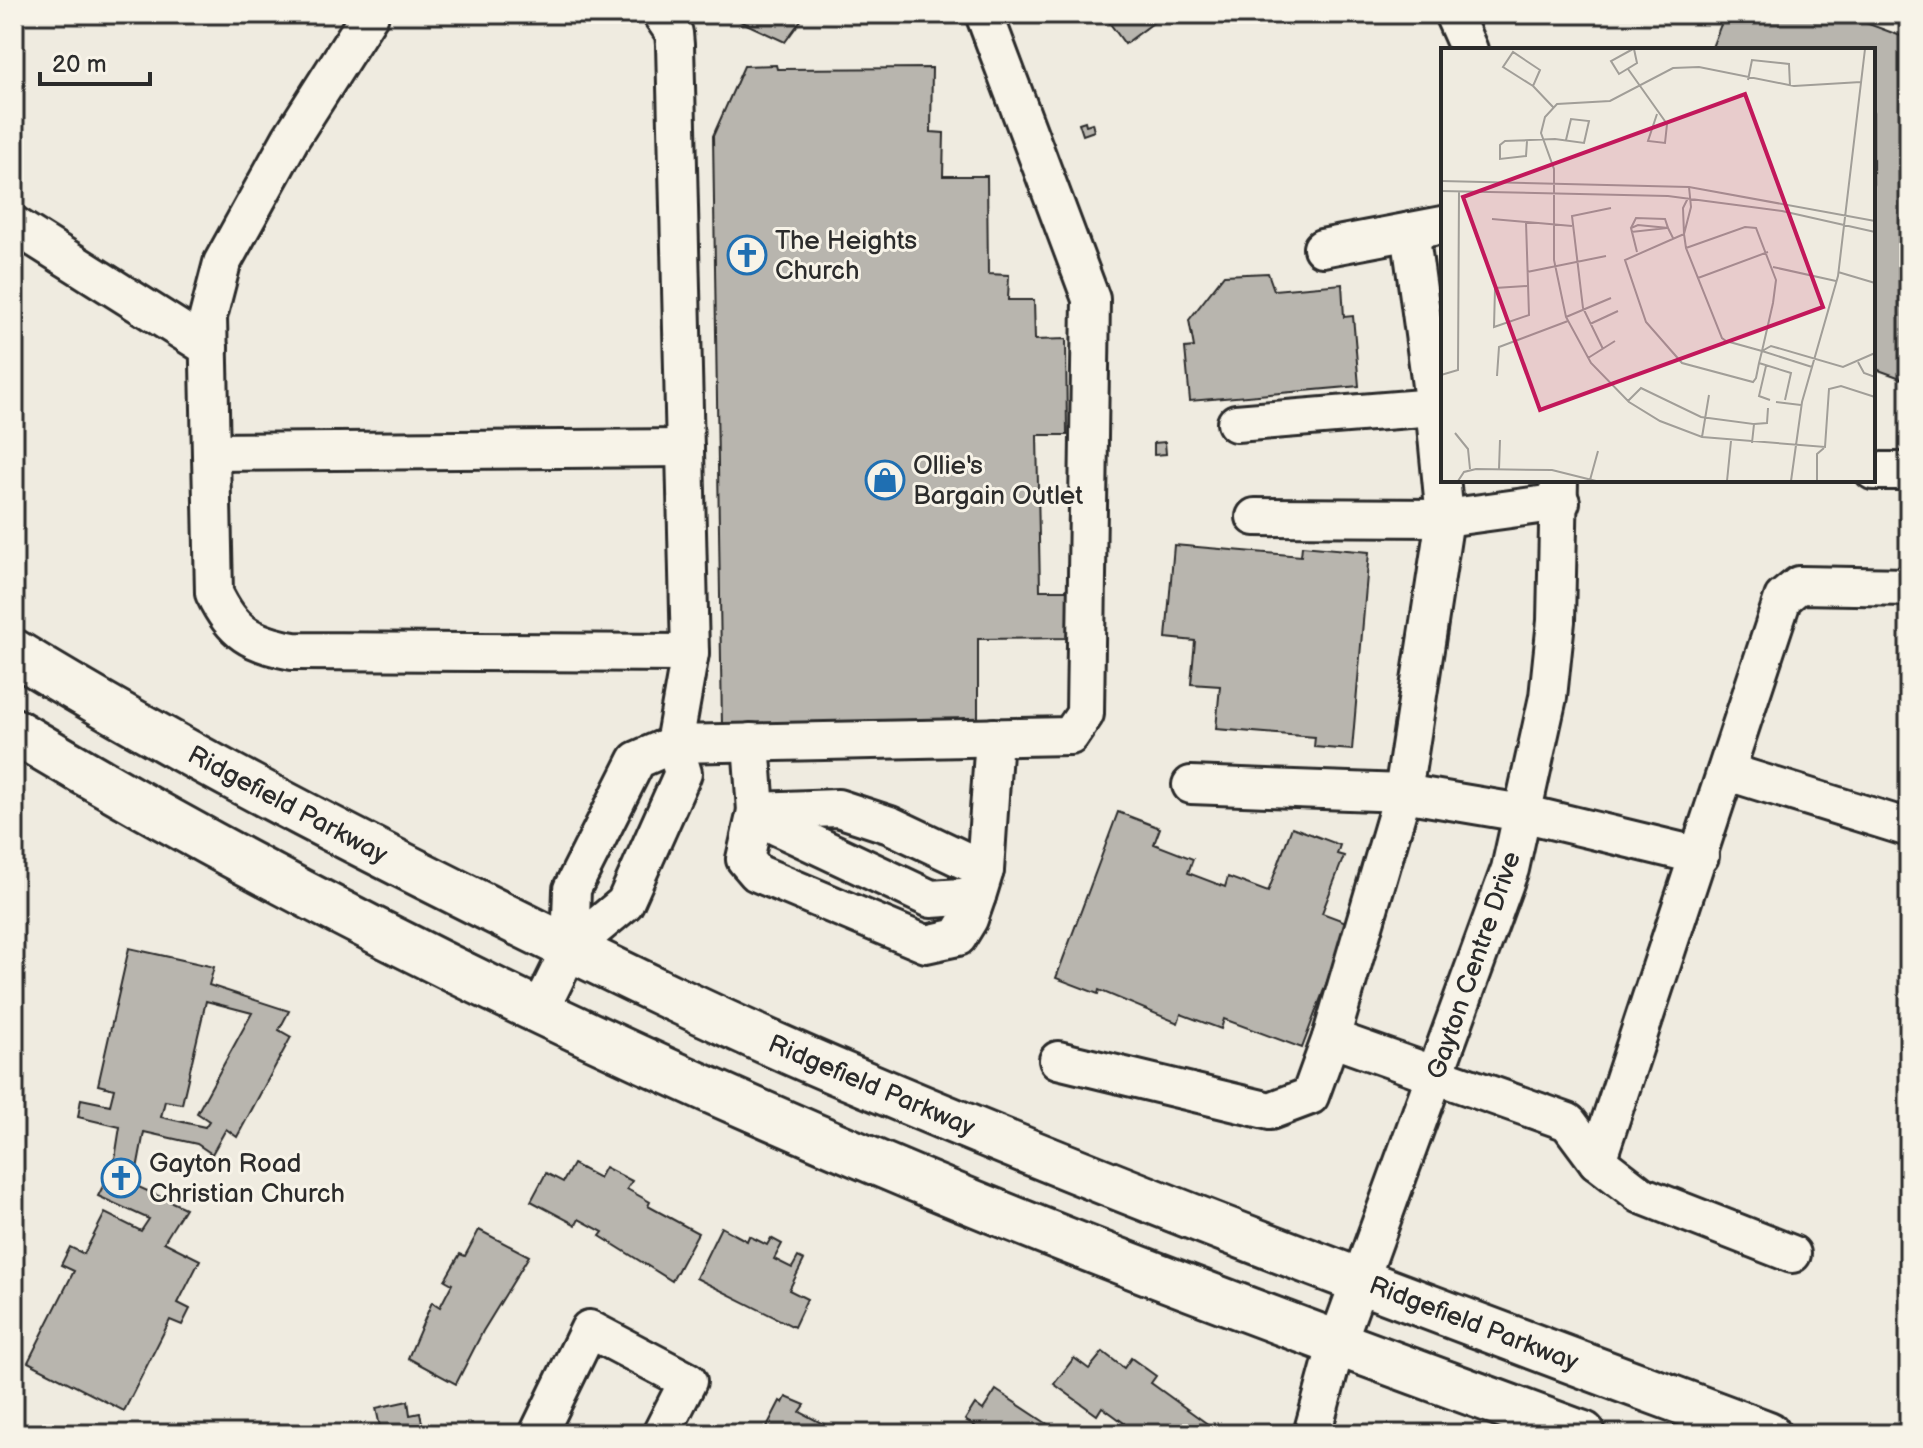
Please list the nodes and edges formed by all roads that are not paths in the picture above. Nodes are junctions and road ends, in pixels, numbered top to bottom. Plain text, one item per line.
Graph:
1 (370, 14) edge
2 (661, 14) edge
3 (984, 14) edge
4 (1453, 14) edge
5 (1468, 48) edge
6 (14, 225) edge
7 (1427, 228) edge
8 (1322, 248) dead end
9 (209, 348) junction
10 (1434, 407) junction
11 (1236, 423) dead end
12 (685, 448) junction
13 (211, 452) junction
14 (1875, 471) edge
15 (1909, 471) edge
16 (1441, 478) edge
17 (1441, 482) edge
18 (1560, 491) edge
19 (1255, 517) dead end
20 (1445, 518) junction
21 (1909, 587) edge
22 (14, 652) edge
23 (690, 653) junction
24 (14, 731) edge
25 (994, 737) junction
26 (751, 742) junction
27 (674, 744) junction
28 (1728, 772) junction
29 (1191, 785) dead end
30 (1403, 793) junction
31 (756, 811) junction
32 (1522, 813) junction
33 (1909, 828) edge
34 (1700, 856) junction
35 (981, 883) junction
36 (570, 949) junction
37 (539, 1012) junction
38 (1331, 1038) junction
39 (1058, 1060) dead end
40 (1435, 1072) junction
41 (1597, 1161) junction
42 (1792, 1254) dead end
43 (1360, 1280) junction
44 (1337, 1343) junction
45 (538, 1434) edge
46 (661, 1434) edge
47 (1312, 1434) edge
48 (1583, 1434) edge
49 (1768, 1434) edge

1 - 9 street
2 - 12 street
3 - 25 street
4 - 5 street
6 - 9 street
7 - 8 street
7 - 10 street
9 - 13 street
10 - 11 street
10 - 16 street
12 - 13 street
12 - 23 street
13 - 23 street
14 - 15 street
17 - 20 street
18 - 20 street
18 - 32 street, Gayton Centre Drive
19 - 20 street
20 - 30 street
21 - 28 street
22 - 36 main road, Ridgefield Parkway
23 - 27 street
24 - 37 main road
25 - 26 street
25 - 35 street
26 - 27 street
26 - 31 street
27 - 36 street
27 - 36 street
28 - 33 street
28 - 34 street
29 - 30 street
30 - 32 street
30 - 38 street
31 - 35 street
31 - 35 street
31 - 35 street
32 - 34 street
32 - 40 street, Gayton Centre Drive
34 - 41 street
36 - 37 street
36 - 43 main road, Ridgefield Parkway
37 - 44 main road
38 - 39 street
38 - 40 street
40 - 41 street
40 - 43 street, Gayton Centre Drive
41 - 42 street
43 - 44 street, Gayton Centre Drive
43 - 49 main road, Ridgefield Parkway
44 - 47 street, Gayton Centre Drive
44 - 48 main road
45 - 46 street

